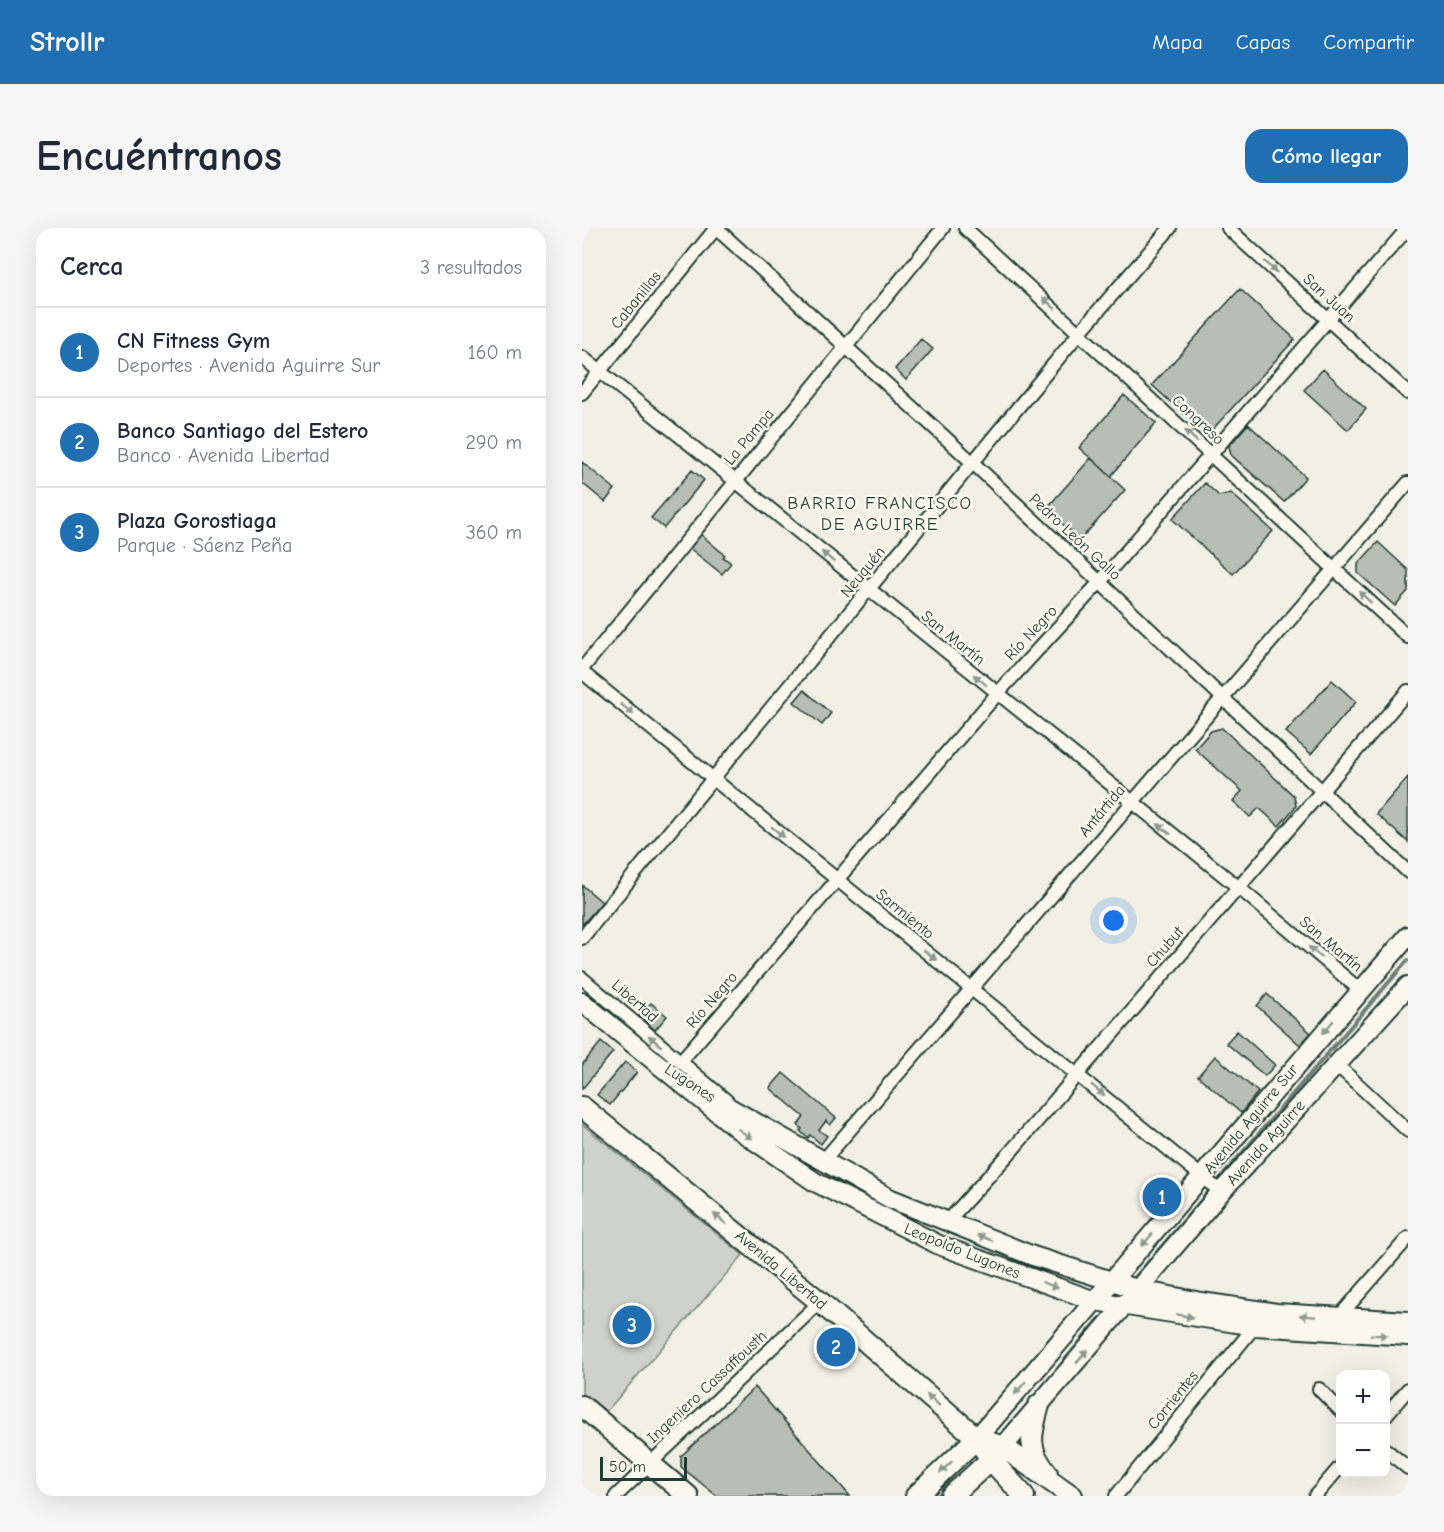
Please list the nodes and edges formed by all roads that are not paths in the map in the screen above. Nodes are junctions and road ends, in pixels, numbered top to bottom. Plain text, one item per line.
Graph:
1 (716, 228) edge
2 (943, 228) edge
3 (965, 228) edge
4 (1170, 228) edge
5 (1228, 228) edge
6 (1407, 228) edge
7 (1327, 318) junction
8 (1080, 332) junction
9 (846, 347) junction
10 (582, 357) edge
11 (600, 371) junction
12 (582, 393) edge
13 (1408, 393) edge
14 (1210, 454) junction
15 (973, 463) junction
16 (736, 478) junction
17 (1408, 483) edge
18 (1335, 569) junction
19 (1099, 583) junction
20 (869, 591) junction
21 (1408, 637) edge
22 (582, 670) edge
23 (1408, 691) edge
24 (997, 694) junction
25 (1221, 697) junction
26 (712, 779) junction
27 (1323, 792) junction
28 (1131, 802) junction
29 (1408, 872) edge
30 (837, 880) junction
31 (1238, 887) junction
32 (1408, 936) edge
33 (582, 938) edge
34 (582, 978) edge
35 (1408, 986) edge
36 (973, 990) junction
37 (1360, 990) junction
38 (582, 1002) edge
39 (634, 1045) junction
40 (680, 1062) junction
41 (1337, 1065) junction
42 (1078, 1074) junction
43 (582, 1107) edge
44 (748, 1119) junction
45 (1408, 1131) edge
46 (822, 1161) junction
47 (1212, 1183) junction
48 (946, 1222) junction
49 (1408, 1238) edge
50 (1111, 1281) junction
51 (1140, 1290) junction
52 (1095, 1301) junction
53 (820, 1302) junction
54 (1128, 1304) junction
55 (1337, 1318) junction
56 (1408, 1321) edge
57 (1256, 1326) junction
58 (1408, 1336) edge
59 (1318, 1389) dead end
60 (1408, 1389) edge
61 (1039, 1405) junction
62 (1336, 1405) edge
63 (582, 1406) edge
64 (1390, 1410) edge
65 (977, 1438) junction
66 (1390, 1453) edge
67 (997, 1454) junction
68 (650, 1464) junction
69 (1408, 1468) edge
70 (1336, 1473) edge
71 (1065, 1491) edge
72 (616, 1496) edge
73 (688, 1496) edge
74 (916, 1496) edge
75 (951, 1496) edge
76 (1024, 1496) edge
77 (1116, 1496) edge
78 (1315, 1496) edge

1 - 9 street, Pedro León Gallo
1 - 11 street, Cabanillas
2 - 9 street, La Pampa
8 -> 3 street, Congreso
4 - 8 street, Neuquén
5 -> 7 street, San Juan
6 - 7 street, Río Negro
7 - 13 street, San Juan
7 - 14 street, Río Negro
14 -> 8 street, Congreso
8 - 15 street, Neuquén
9 - 15 street, Pedro León Gallo
9 - 16 street, La Pampa
10 - 11 street, San Martín
11 - 12 street, Cabanillas
11 - 16 street, San Martín
14 - 18 street, Congreso
14 - 19 street, Río Negro
15 - 19 street, Pedro León Gallo
15 - 20 street, Neuquén
20 -> 16 street, San Martín
16 - 22 street, La Pampa
17 - 18 street, Antártida
21 -> 18 street, Congreso
18 - 25 street, Antártida
19 - 24 street, Río Negro
19 - 25 street, Pedro León Gallo
24 -> 20 street, San Martín
20 - 26 street, Neuquén
22 -> 26 street, Sarmiento
23 - 27 street, Chubut
24 - 28 street, San Martín
24 - 30 street, Río Negro
25 - 27 street, Pedro León Gallo
25 - 28 street, Antártida
26 -> 30 street, Sarmiento
26 - 33 street, Neuquén
27 - 29 street, Pedro León Gallo
27 - 31 street, Chubut
31 -> 28 street, San Martín
28 - 36 street, Antártida
30 -> 36 street, Sarmiento
30 - 40 street, Río Negro
37 -> 31 street, San Martín
31 - 42 street, Chubut
32 - 37 main road, Avenida Aguirre Sur
40 -> 34 street, Libertad
35 - 41 main road, Avenida Aguirre
36 - 42 street, Sarmiento
36 - 46 street, Antártida
37 -> 47 main road, Avenida Aguirre Sur
38 - 39 main road, Leopoldo Lugones
39 - 44 main road, Lugones
39 -> 52 main road, Leopoldo Lugones
40 - 44 street, Libertad
41 - 45 street
41 - 47 main road, Avenida Aguirre
42 -> 47 street, Sarmiento
42 - 48 street, Chubut
53 -> 43 main road, Avenida Libertad
44 - 46 main road, Leopoldo Lugones
46 - 48 main road, Leopoldo Lugones
47 -> 50 main road, Avenida Aguirre Sur
47 - 51 main road, Avenida Aguirre
50 -> 48 main road, Leopoldo Lugones
49 - 55 street
50 - 51 main road, Leopoldo Lugones
50 - 52 main road, Avenida Aguirre Sur
51 - 54 main road, Avenida Aguirre
55 -> 51 main road, Leopoldo Lugones
52 - 54 main road, Leopoldo Lugones
52 -> 65 main road, Avenida Aguirre Sur
65 -> 53 main road, Avenida Libertad
53 - 68 street, Ingeniero Cassaffousth
54 -> 57 main road, Leopoldo Lugones
61 -> 54 main road
55 - 56 main road, Leopoldo Lugones
57 -> 58 main road, Leopoldo Lugones
57 - 77 street, Corrientes
59 - 62 street
60 - 64 street
61 - 67 main road
61 - 71 main road
63 - 68 main road
65 - 67 main road, Avenida Libertad
65 -> 74 main road
66 - 69 street
67 - 71 main road, Avenida Libertad
67 - 75 main road
67 - 76 main road, Avenida Libertad
68 - 72 street, Ingeniero Cassaffousth
68 - 73 main road
70 - 78 street

